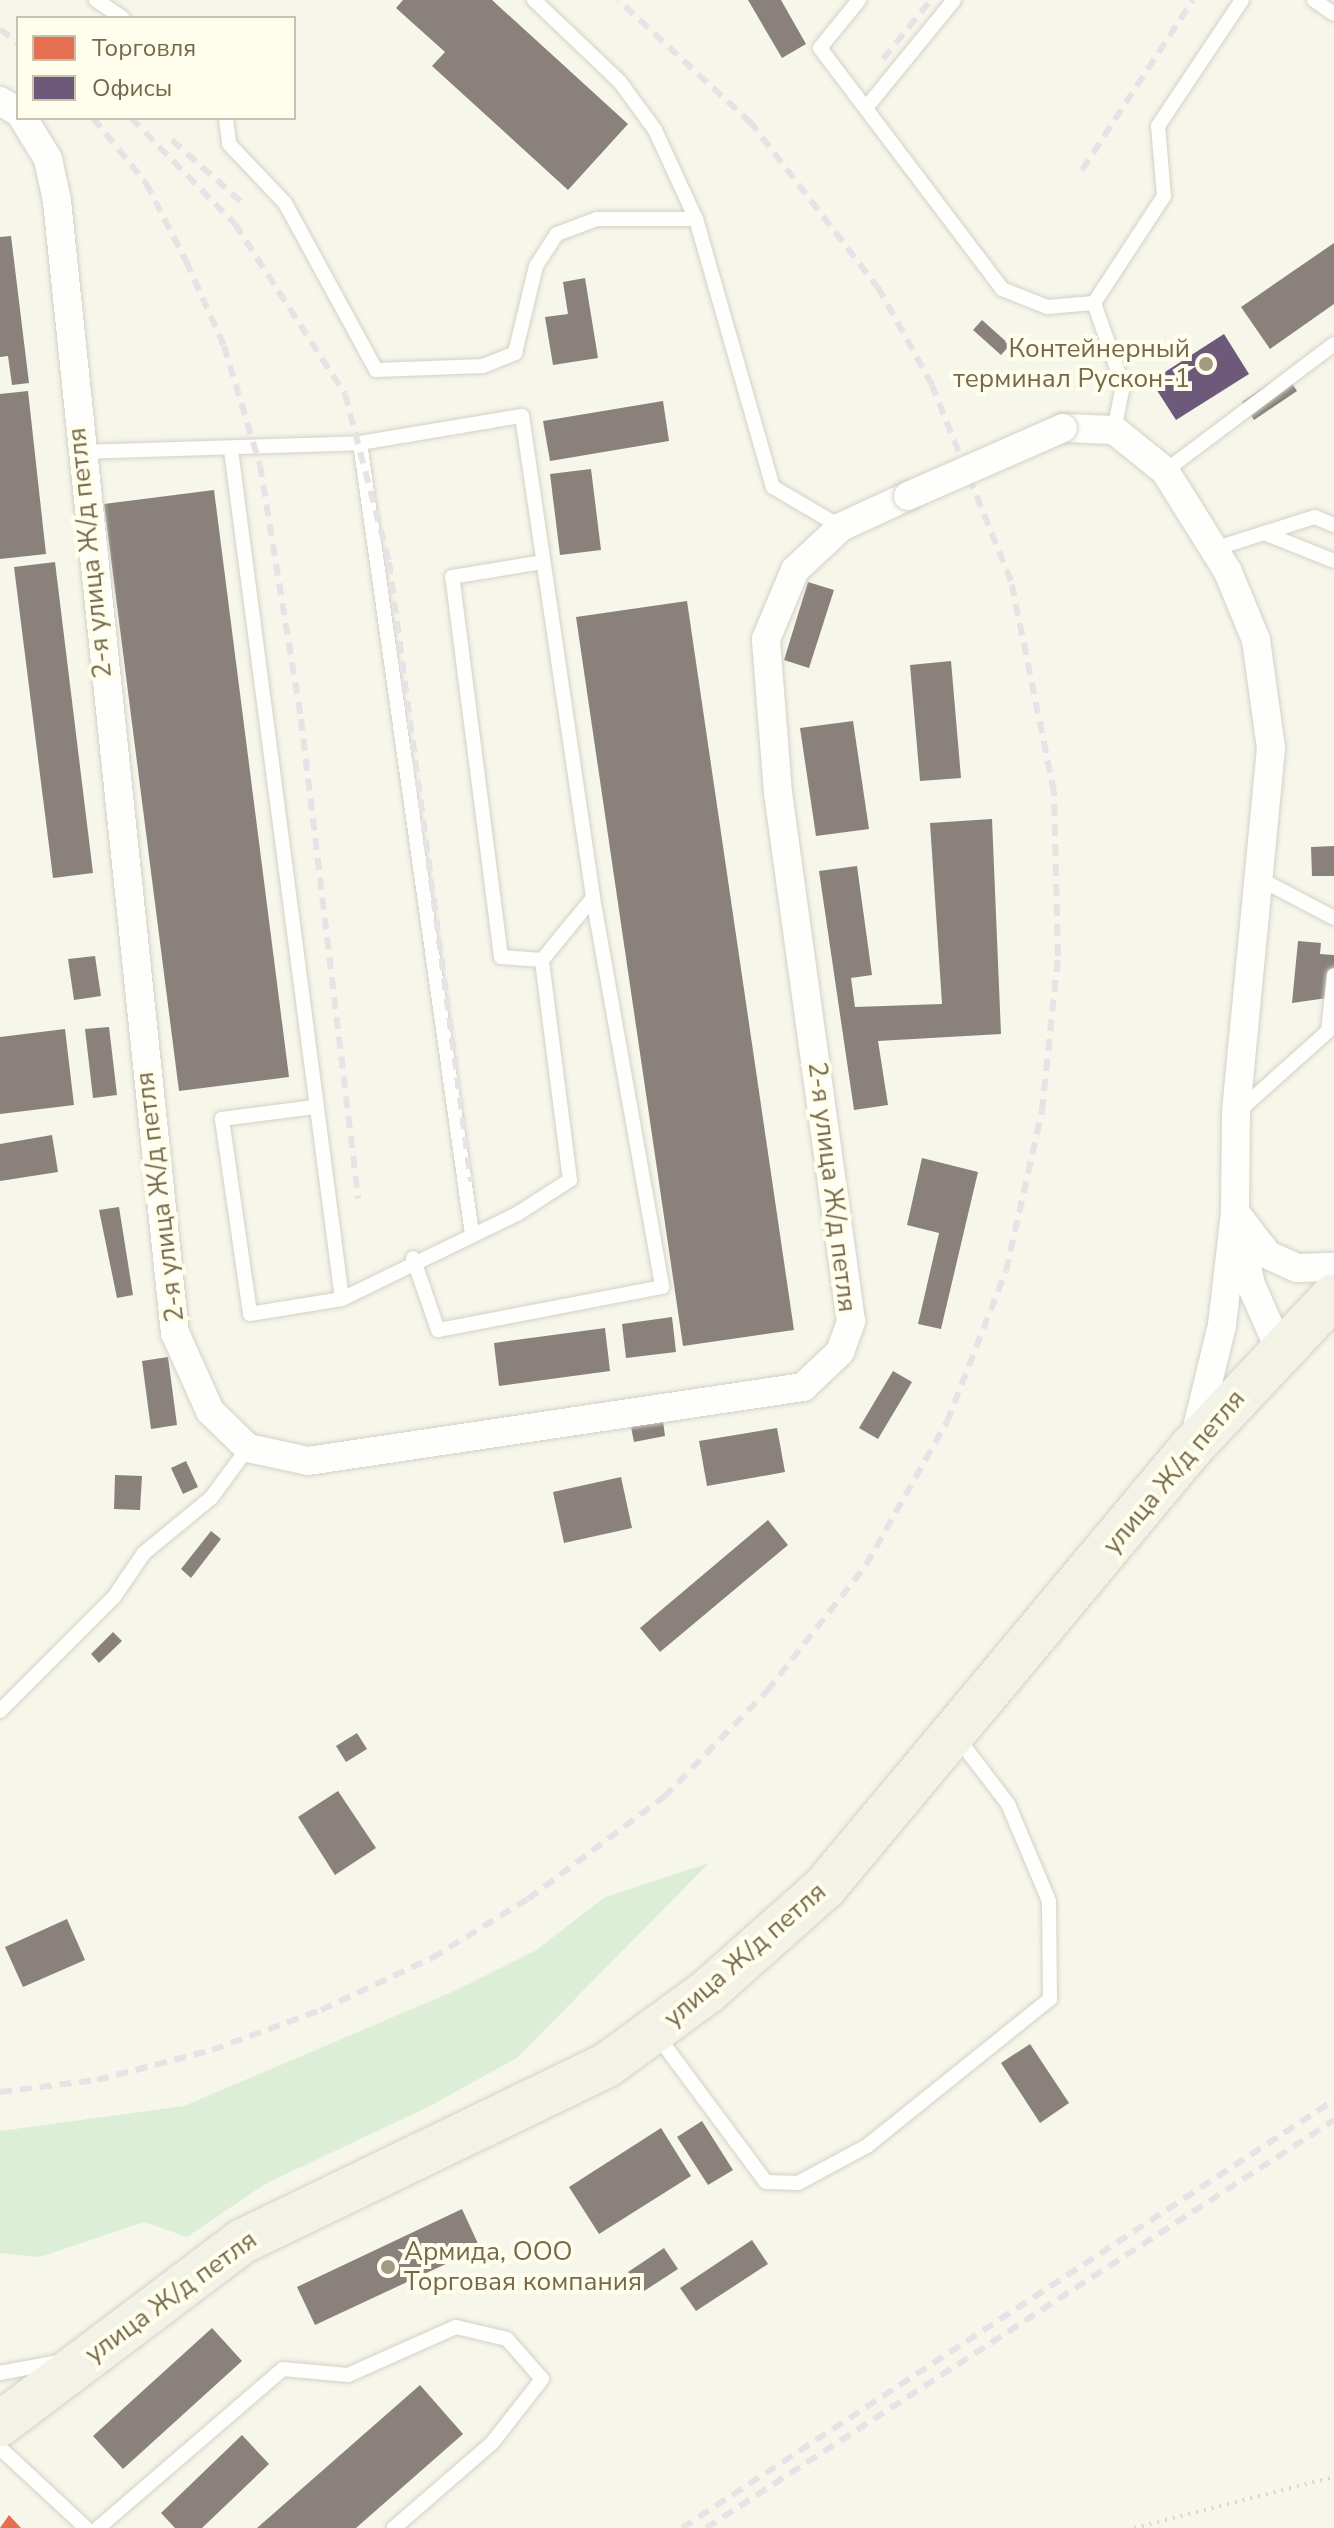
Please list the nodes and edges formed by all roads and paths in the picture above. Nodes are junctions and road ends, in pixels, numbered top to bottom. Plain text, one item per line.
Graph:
1 (96, 0) edge
2 (534, 0) edge
3 (859, 0) edge
4 (954, 0) edge
5 (1242, 0) edge
6 (1314, 0) edge
7 (1334, 14) edge
8 (120, 16) edge
9 (866, 108) junction
10 (24, 120) edge
11 (226, 120) edge
12 (696, 219) junction
13 (1094, 303) junction
14 (1334, 344) edge
15 (1114, 430) junction
16 (360, 443) junction
17 (231, 450) junction
18 (79, 452) junction
19 (1165, 471) junction
20 (1334, 525) edge
21 (841, 527) junction
22 (1264, 533) junction
23 (1214, 549) junction
24 (1334, 561) edge
25 (543, 562) junction
26 (1262, 880) junction
27 (593, 898) junction
28 (1334, 918) edge
29 (542, 960) junction
30 (1334, 975) edge
31 (314, 1107) junction
32 (1236, 1113) junction
33 (1235, 1212) junction
34 (472, 1234) junction
35 (413, 1258) junction
36 (1334, 1267) edge
37 (1334, 1296) edge
38 (342, 1299) junction
39 (1279, 1348) junction
40 (1192, 1447) junction
41 (248, 1448) junction
42 (0, 1711) edge
43 (955, 1735) junction
44 (656, 2034) junction
45 (87, 2357) junction
46 (0, 2373) edge
47 (0, 2424) edge
48 (0, 2448) edge
49 (1334, 2477) edge
50 (86, 2528) edge
51 (98, 2528) edge
52 (394, 2528) edge
53 (1134, 2528) edge

1 - 8 lane
2 - 12 lane
3 - 9 lane
4 - 9 lane
5 - 13 lane
6 - 7 lane
9 - 13 lane
10 - 18 street, 2-я улица Ж/д петля
11 - 12 lane
12 - 21 lane
13 - 15 lane
14 - 19 lane
15 - 19 street
15 - 21 street, 2-я улица Ж/д петля, bridge
16 - 17 lane
16 - 25 lane
16 - 34 lane
17 - 18 lane
17 - 31 lane
18 - 41 street, 2-я улица Ж/д петля
19 - 23 street
20 - 22 lane
21 - 41 street, 2-я улица Ж/д петля
22 - 23 lane
22 - 24 lane
23 - 26 street
25 - 27 lane
25 - 29 lane
26 - 28 lane
26 - 32 street
27 - 29 lane
27 - 35 lane
29 - 34 lane
30 - 32 lane
31 - 38 lane
31 - 38 lane
32 - 33 street
33 - 36 street
33 - 39 street
33 - 40 street
34 - 35 lane
35 - 38 lane
37 - 39 main road, улица Ж/д петля
39 - 40 main road, улица Ж/д петля
40 - 43 main road, улица Ж/д петля
41 - 42 lane
43 - 44 main road, улица Ж/д петля
43 - 44 lane
44 - 45 main road, улица Ж/д петля
45 - 46 lane
45 - 47 main road, улица Ж/д петля
48 - 50 lane
49 - 53 path
51 - 52 lane

